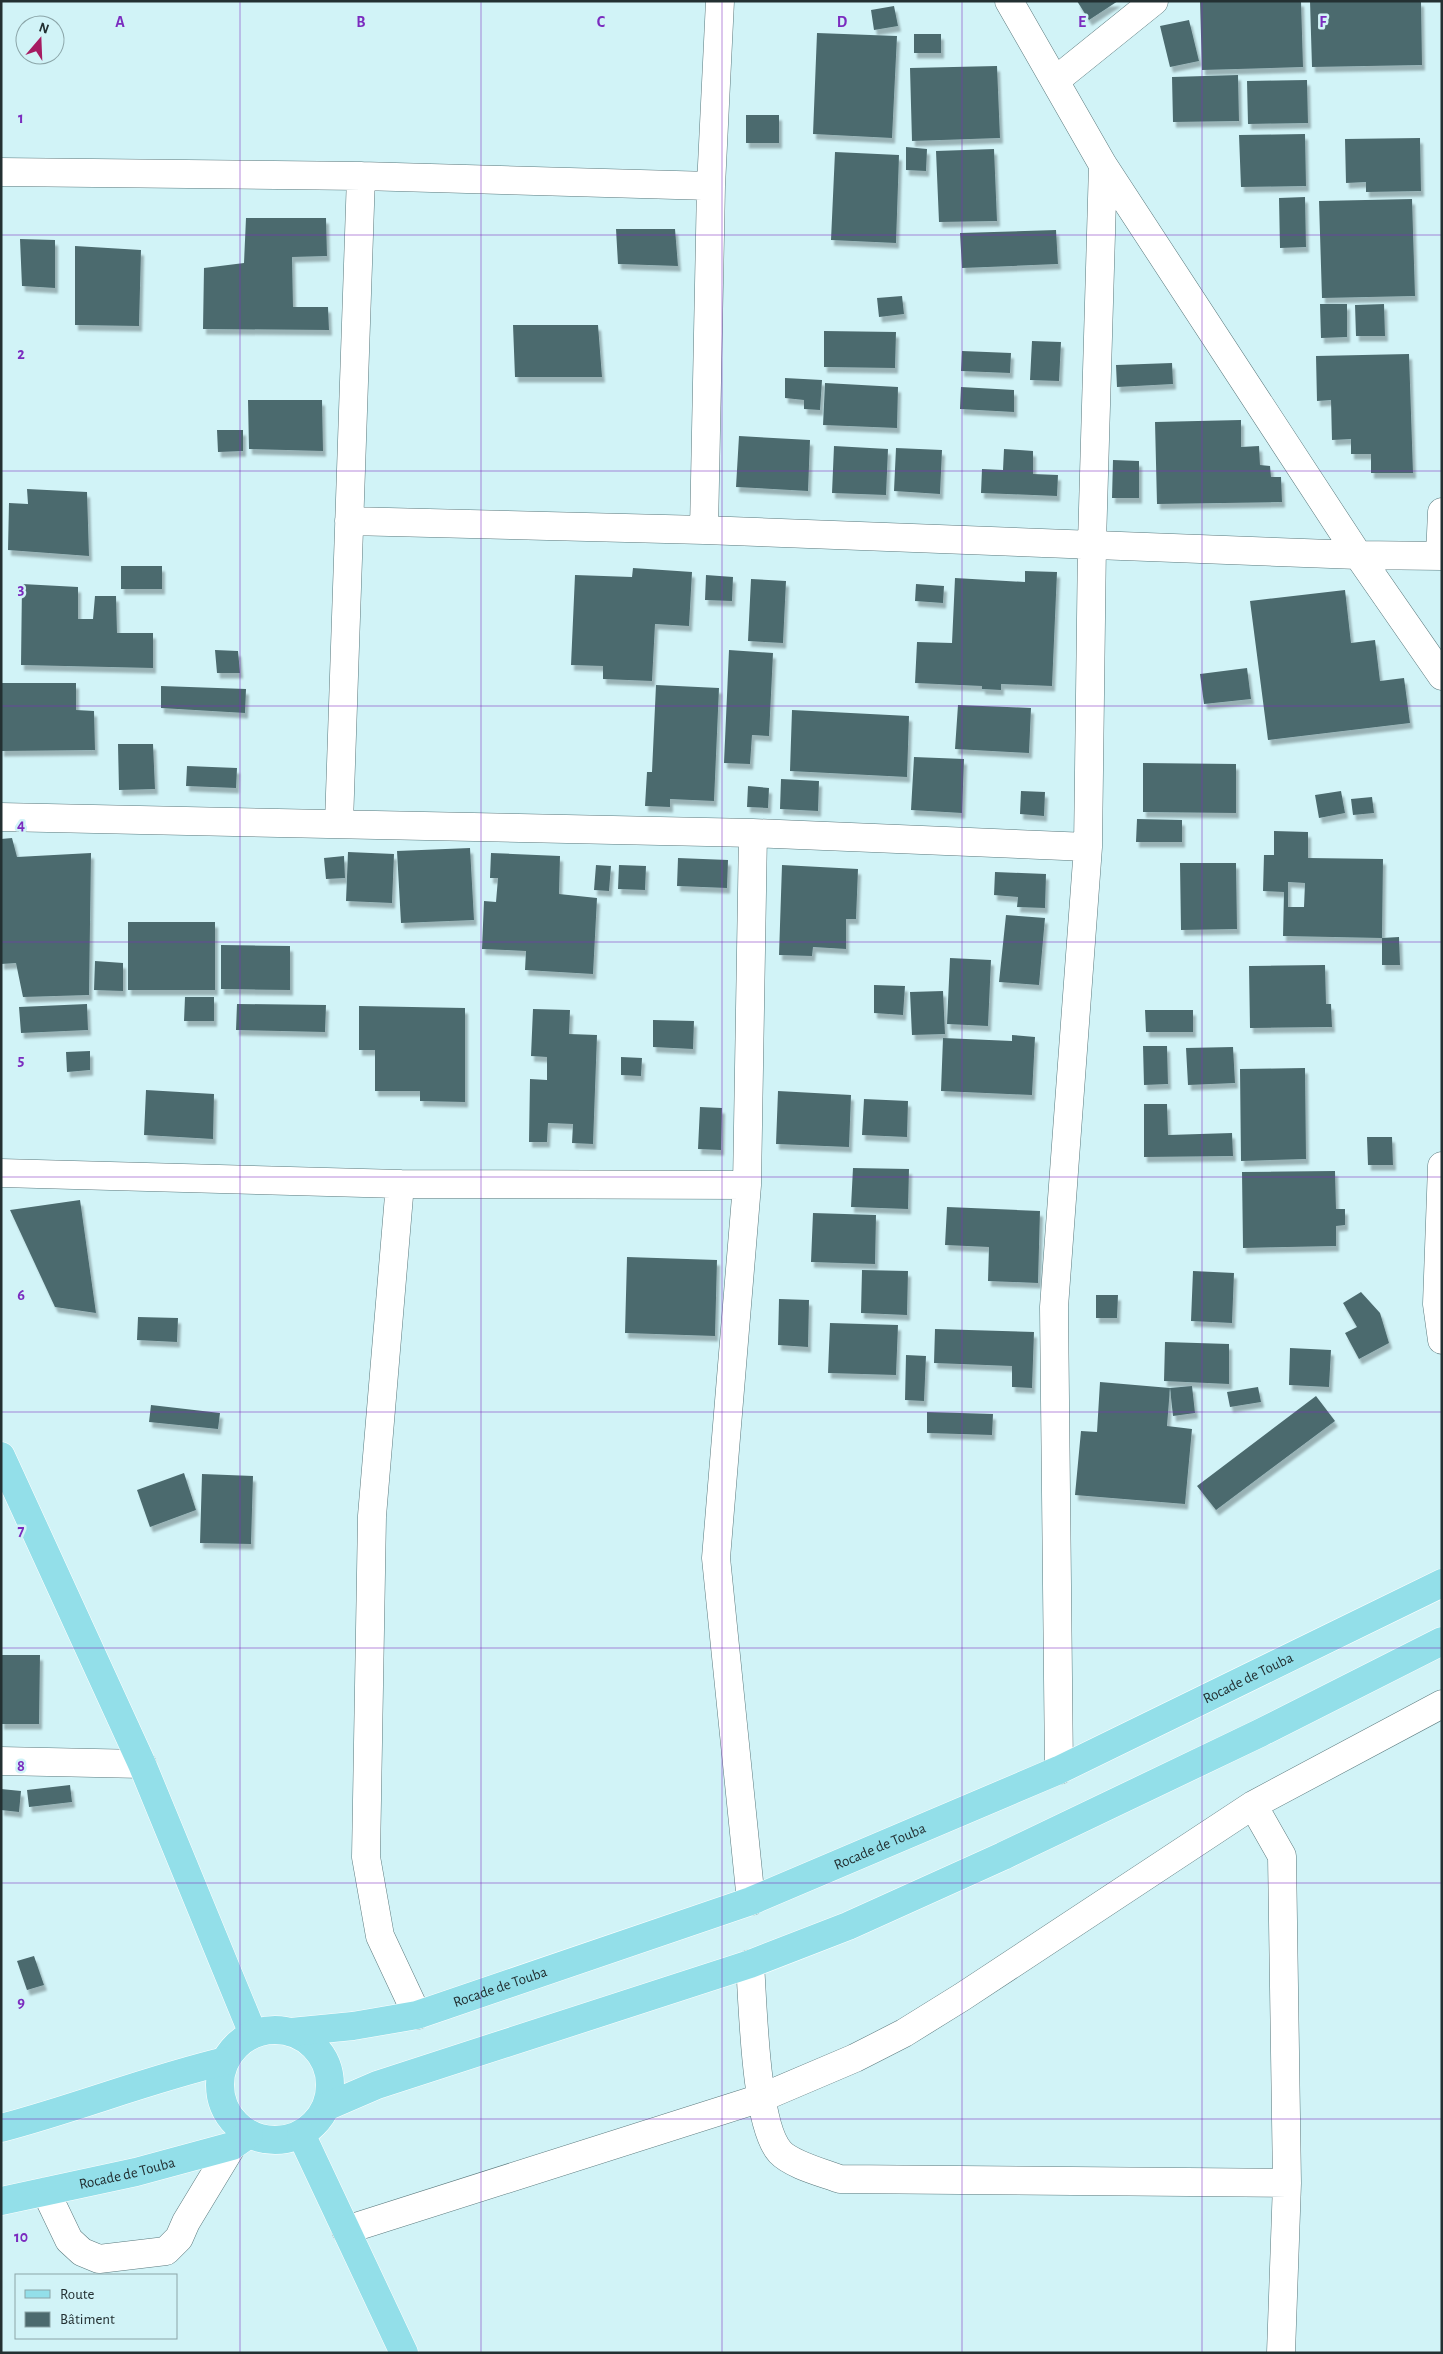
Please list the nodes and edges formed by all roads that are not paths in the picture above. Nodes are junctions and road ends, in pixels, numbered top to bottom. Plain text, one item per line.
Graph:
1 (720, 1) edge
2 (1009, 1) edge
3 (1154, 1) edge
4 (1056, 80) junction
5 (1103, 165) junction
6 (1, 172) edge
7 (361, 176) junction
8 (711, 186) junction
9 (1442, 512) edge
10 (349, 521) junction
11 (704, 530) junction
12 (1092, 543) junction
13 (1358, 555) junction
14 (1441, 556) edge
15 (1442, 676) edge
16 (1, 818) edge
17 (339, 823) junction
18 (753, 833) junction
19 (1088, 847) junction
20 (1442, 1166) edge
21 (1, 1173) edge
22 (400, 1184) junction
23 (747, 1185) junction
24 (1442, 1340) edge
25 (4, 1471) edge
26 (1442, 1583) edge
27 (1442, 1641) edge
28 (1442, 1704) edge
29 (1, 1761) edge
30 (142, 1764) junction
31 (1059, 1770) junction
32 (1253, 1805) junction
33 (751, 1901) junction
34 (750, 1964) junction
35 (417, 2015) junction
36 (291, 2032) junction
37 (253, 2034) junction
38 (225, 2060) junction
39 (761, 2098) junction
40 (326, 2107) junction
41 (1, 2113) edge
42 (36, 2119) junction
43 (1, 2128) edge
44 (301, 2134) junction
45 (240, 2140) junction
46 (1287, 2183) junction
47 (46, 2192) junction
48 (1, 2201) edge
49 (346, 2230) junction
50 (404, 2353) edge
51 (1280, 2353) edge

1 - 8 street
2 - 4 street
3 - 4 street
4 - 5 street
5 - 12 street
5 - 13 street
6 - 7 street
7 - 8 street
7 - 10 street
8 - 11 street
9 - 14 street
10 - 11 street
10 - 17 street
11 - 12 street
12 - 13 street
12 - 19 street
13 - 14 street
13 - 15 street
16 - 17 street
17 - 18 street
18 - 19 street
18 - 23 street
19 - 31 street
20 - 24 street
21 - 22 street
22 - 23 street
22 - 35 street
23 - 33 street
25 - 30 main road
26 - 31 main road, Rocade de Touba
27 - 34 main road
28 - 32 street
29 - 30 street
30 - 37 main road
31 - 33 main road, Rocade de Touba
32 - 39 street
32 - 46 street
33 - 35 main road, Rocade de Touba
34 - 39 street
34 - 40 main road
35 - 36 main road, Rocade de Touba
36 - 37 main road
36 - 40 main road
37 - 38 main road
38 - 42 main road
38 - 45 main road
39 - 46 street
39 - 49 street
40 - 44 main road
41 - 42 street
42 - 43 main road
44 - 45 main road
44 - 49 main road
45 - 47 main road, Rocade de Touba
45 - 47 street
46 - 51 street
47 - 48 main road, Rocade de Touba
49 - 50 main road

